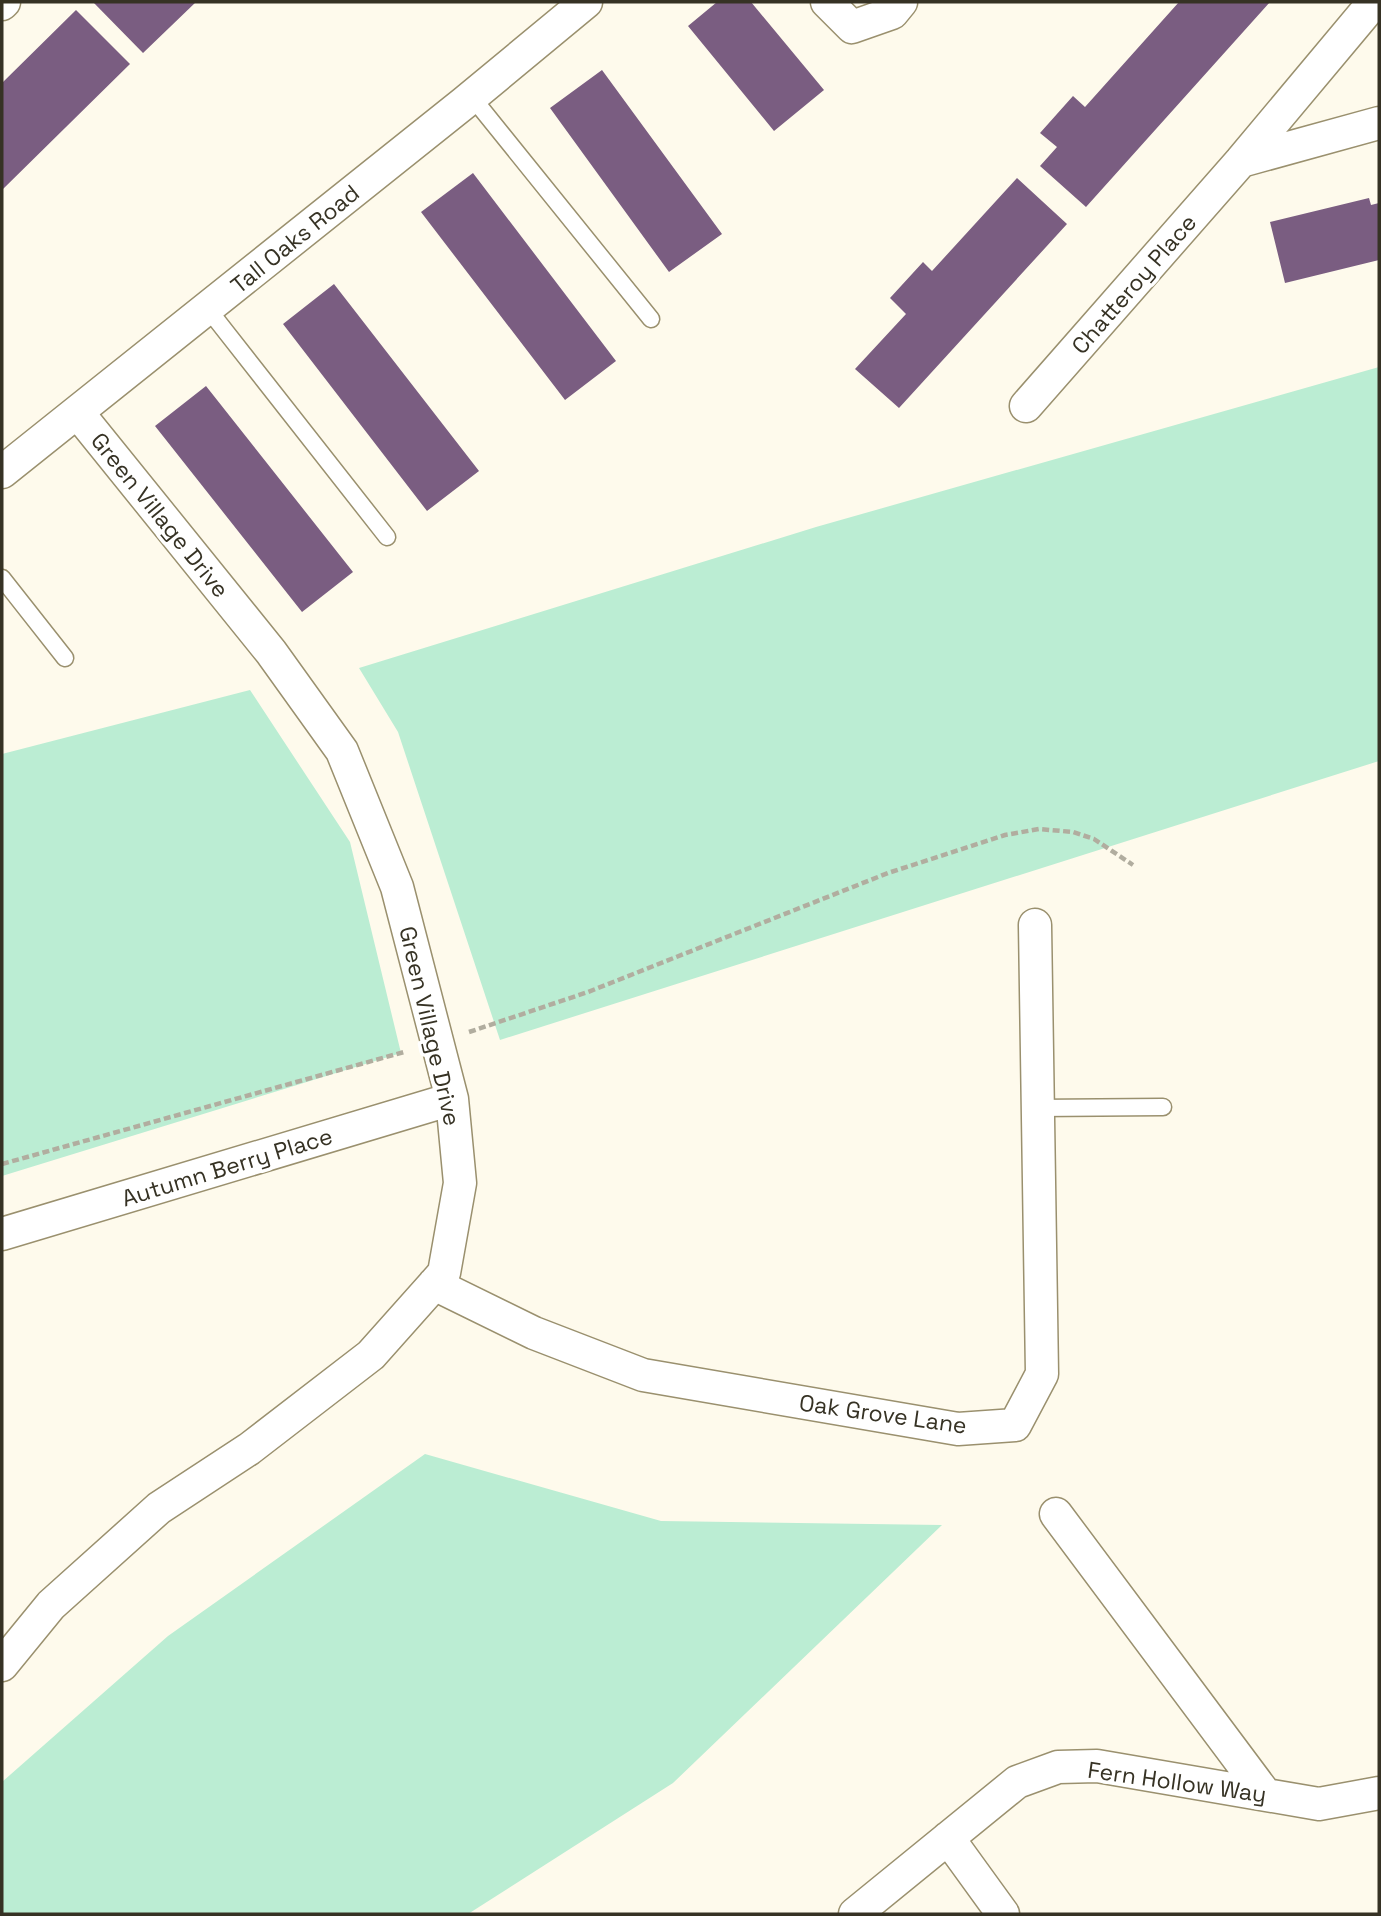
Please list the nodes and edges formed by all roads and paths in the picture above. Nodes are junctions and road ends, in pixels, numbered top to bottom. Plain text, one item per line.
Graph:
1 (586, 2) edge
2 (827, 2) edge
3 (901, 2) edge
4 (1374, 2) edge
5 (472, 97) junction
6 (1379, 123) edge
7 (1241, 161) junction
8 (208, 309) junction
9 (651, 318) dead end
10 (1026, 406) dead end
11 (78, 413) junction
12 (2, 472) edge
13 (387, 537) dead end
14 (2, 578) edge
15 (65, 658) dead end
16 (1133, 865) dead end
17 (1035, 925) dead end
18 (438, 1045) junction
19 (452, 1099) junction
20 (1163, 1107) dead end
21 (1036, 1108) junction
22 (2, 1164) edge
23 (2, 1234) edge
24 (434, 1284) junction
25 (1056, 1514) dead end
26 (2, 1665) edge
27 (1265, 1794) junction
28 (1379, 1795) edge
29 (948, 1838) junction
30 (855, 1914) edge
31 (1003, 1914) edge

1 - 5 street, Tall Oaks Road
2 - 3 street
4 - 7 street, Chatteroy Place
5 - 8 street, Tall Oaks Road
5 - 9 lane
6 - 7 street
7 - 10 street, Chatteroy Place
8 - 11 street, Tall Oaks Road
8 - 13 lane
11 - 12 street, Tall Oaks Road
11 - 18 street, Green Village Drive
14 - 15 lane
16 - 18 path
17 - 21 street, Oak Grove Lane
18 - 19 street, Green Village Drive
18 - 22 path
19 - 23 street, Autumn Berry Place
19 - 24 street, Green Village Drive
20 - 21 lane
21 - 24 street, Oak Grove Lane
24 - 26 street, Green Village Drive
25 - 27 street
27 - 28 street, Fern Hollow Way
27 - 29 street, Fern Hollow Way
29 - 30 street, Fern Hollow Way
29 - 31 street

